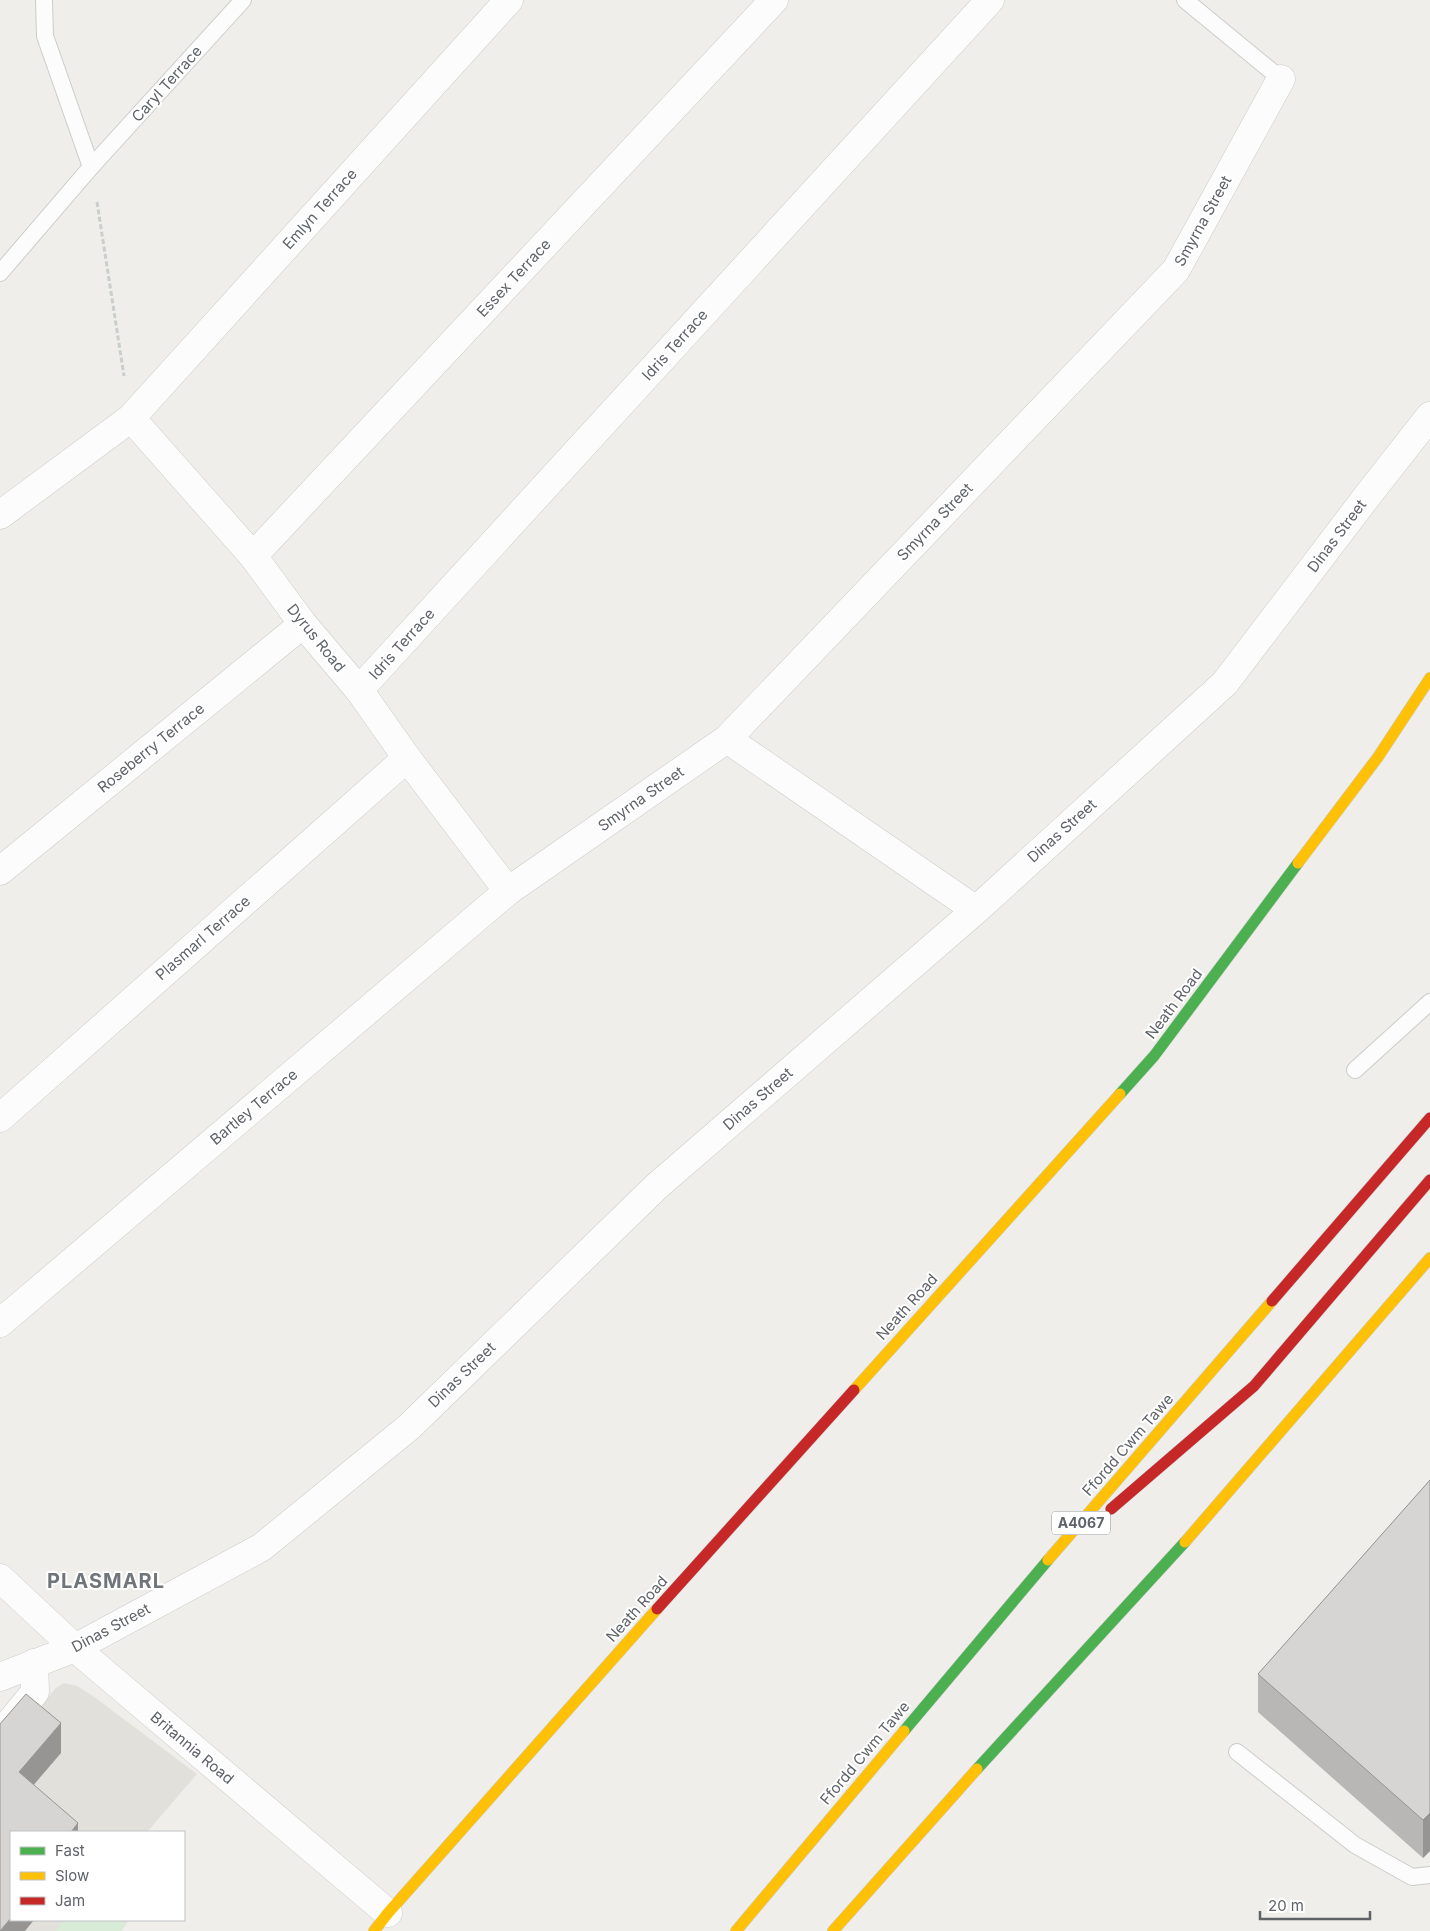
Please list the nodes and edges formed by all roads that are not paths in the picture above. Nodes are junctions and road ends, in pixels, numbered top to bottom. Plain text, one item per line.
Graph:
1 (44, 0) edge
2 (243, 0) edge
3 (508, 0) edge
4 (774, 0) edge
5 (990, 0) edge
6 (1185, 0) edge
7 (1281, 79) joint
8 (91, 167) junction
9 (0, 273) edge
10 (1430, 416) edge
11 (131, 418) junction
12 (0, 515) edge
13 (253, 556) junction
14 (303, 624) junction
15 (1430, 678) edge
16 (360, 690) junction
17 (727, 739) junction
18 (407, 758) junction
19 (0, 871) edge
20 (508, 891) junction
21 (976, 910) junction
22 (1430, 1002) edge
23 (1354, 1070) dead end
24 (0, 1118) edge
25 (1430, 1118) edge
26 (1430, 1180) edge
27 (1430, 1258) edge
28 (0, 1323) edge
29 (1039, 1571) junction
30 (0, 1578) edge
31 (75, 1648) junction
32 (34, 1663) junction
33 (0, 1677) edge
34 (0, 1734) edge
35 (1237, 1752) dead end
36 (1430, 1875) edge
37 (381, 1922) edge
38 (736, 1931) edge
39 (833, 1931) edge

1 - 8 lane
2 - 8 lane, Caryl Terrace
3 - 11 street, Emlyn Terrace
4 - 13 street, Essex Terrace
5 - 16 street, Idris Terrace
6 - 7 lane
7 - 17 street, Smyrna Street
8 - 9 lane, Caryl Terrace
10 - 21 street, Dinas Street
11 - 12 street, Emlyn Terrace
11 - 13 street, Dyrus Road
13 - 14 street, Dyrus Road
14 - 16 street, Dyrus Road
14 - 19 street, Roseberry Terrace
15 - 37 main road, Neath Road
16 - 18 street, Dyrus Road
17 - 20 street, Smyrna Street
17 - 21 street
18 - 20 street, Dyrus Road
18 - 24 street, Plasmarl Terrace
20 - 28 street, Bartley Terrace
21 - 31 street, Dinas Street
22 - 23 lane
25 - 29 main road, Ffordd Cwm Tawe / A4067
26 - 29 main road
27 - 39 main road
29 - 38 main road, Ffordd Cwm Tawe / A4067
30 - 31 street, Britannia Road
31 - 32 street, Dinas Street
31 - 37 street, Britannia Road
32 - 33 street, Dinas Street
32 - 34 street
35 - 36 lane

